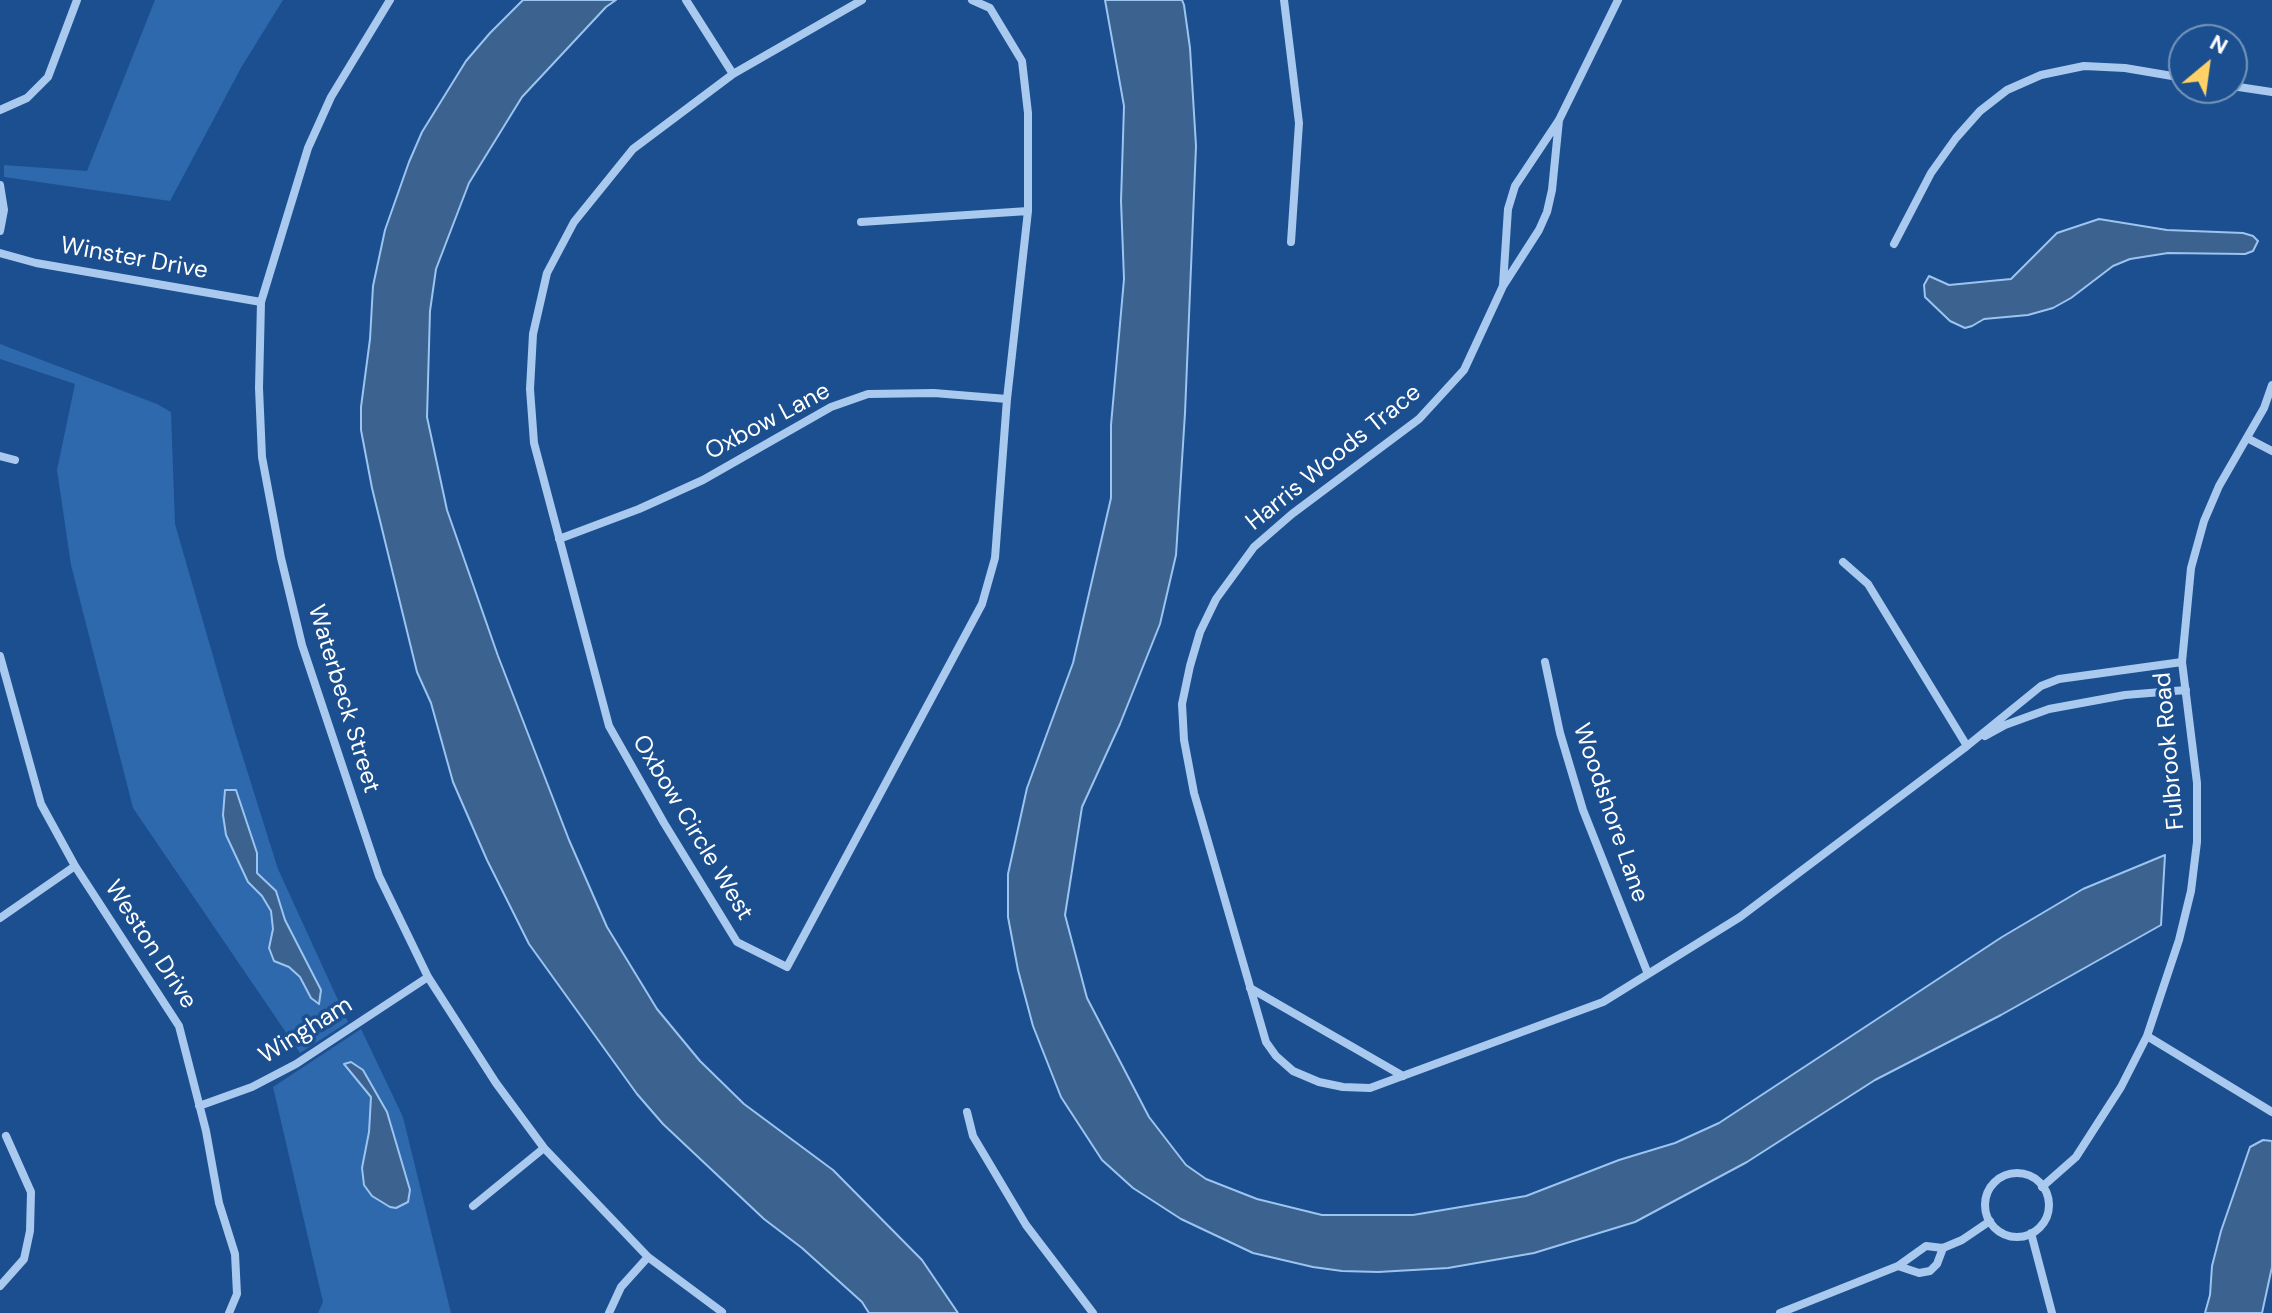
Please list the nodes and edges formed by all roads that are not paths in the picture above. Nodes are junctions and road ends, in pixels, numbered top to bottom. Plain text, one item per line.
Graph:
1 (77, 0) edge
2 (390, 0) edge
3 (686, 0) edge
4 (862, 0) edge
5 (972, 0) edge
6 (1284, 0) edge
7 (1618, 0) edge
8 (733, 74) junction
9 (2168, 75) edge
10 (2248, 88) edge
11 (2272, 92) edge
12 (0, 110) edge
13 (1559, 120) junction
14 (0, 185) edge
15 (1028, 211) junction
16 (861, 222) dead end
17 (0, 231) edge
18 (1291, 242) dead end
19 (1894, 244) dead end
20 (0, 253) edge
21 (1503, 286) junction
22 (261, 302) junction
23 (2272, 385) edge
24 (1007, 399) junction
25 (2247, 438) junction
26 (2272, 451) edge
27 (0, 456) edge
28 (15, 460) dead end
29 (559, 539) junction
30 (1843, 562) dead end
31 (0, 656) edge
32 (1545, 662) dead end
33 (2182, 662) junction
34 (2186, 690) junction
35 (1967, 746) junction
36 (75, 866) junction
37 (0, 918) edge
38 (1648, 974) junction
39 (428, 977) junction
40 (1250, 988) junction
41 (2147, 1036) junction
42 (1403, 1076) junction
43 (199, 1106) junction
44 (967, 1112) dead end
45 (2272, 1112) edge
46 (6, 1136) dead end
47 (544, 1148) junction
48 (2042, 1187) junction
49 (473, 1206) dead end
50 (1990, 1221) junction
51 (2031, 1233) junction
52 (1943, 1248) junction
53 (648, 1257) junction
54 (1898, 1266) junction
55 (0, 1286) edge
56 (722, 1312) edge
57 (229, 1313) edge
58 (609, 1313) edge
59 (1093, 1313) edge
60 (1780, 1313) edge
61 (2052, 1313) edge

1 - 12 street
2 - 22 street, Waterbeck Street
3 - 8 street
4 - 8 street, Oxbow Circle West
5 - 15 street, Oxbow Circle West
6 - 18 street
7 - 13 street, Harris Woods Trace
8 - 29 street, Oxbow Circle West
9 - 19 street
10 - 11 street
13 - 21 street, Harris Woods Trace
13 - 21 street, Harris Woods Trace
14 - 17 street
15 - 16 street
15 - 24 street, Oxbow Circle West
20 - 22 street, Winster Drive
21 - 40 street, Harris Woods Trace
22 - 39 street, Waterbeck Street
23 - 25 street, Fulbrook Road
24 - 29 street, Oxbow Lane
24 - 29 street, Oxbow Circle West
25 - 26 street
25 - 33 street, Fulbrook Road
27 - 28 street
30 - 35 street
31 - 36 street, Weston Drive
32 - 38 street, Woodshore Lane
33 - 34 street, Fulbrook Road
33 - 35 street, Harris Woods Trace
34 - 35 street, Harris Woods Trace
34 - 41 street, Fulbrook Road
35 - 38 street, Harris Woods Trace
36 - 37 street
36 - 43 street, Weston Drive
38 - 42 street, Harris Woods Trace
39 - 43 street, Wingham
39 - 47 street, Waterbeck Street
40 - 42 street
40 - 42 street, Harris Woods Trace
41 - 45 street
41 - 48 street, Fulbrook Road
43 - 57 street, Weston Drive
44 - 59 street
46 - 55 street
47 - 49 street
47 - 53 street, Waterbeck Street
48 - 50 street
48 - 51 street
50 - 51 street
50 - 52 street
51 - 61 street
52 - 54 street
52 - 54 street
53 - 56 street, Waterbeck Street
53 - 58 street
54 - 60 street

